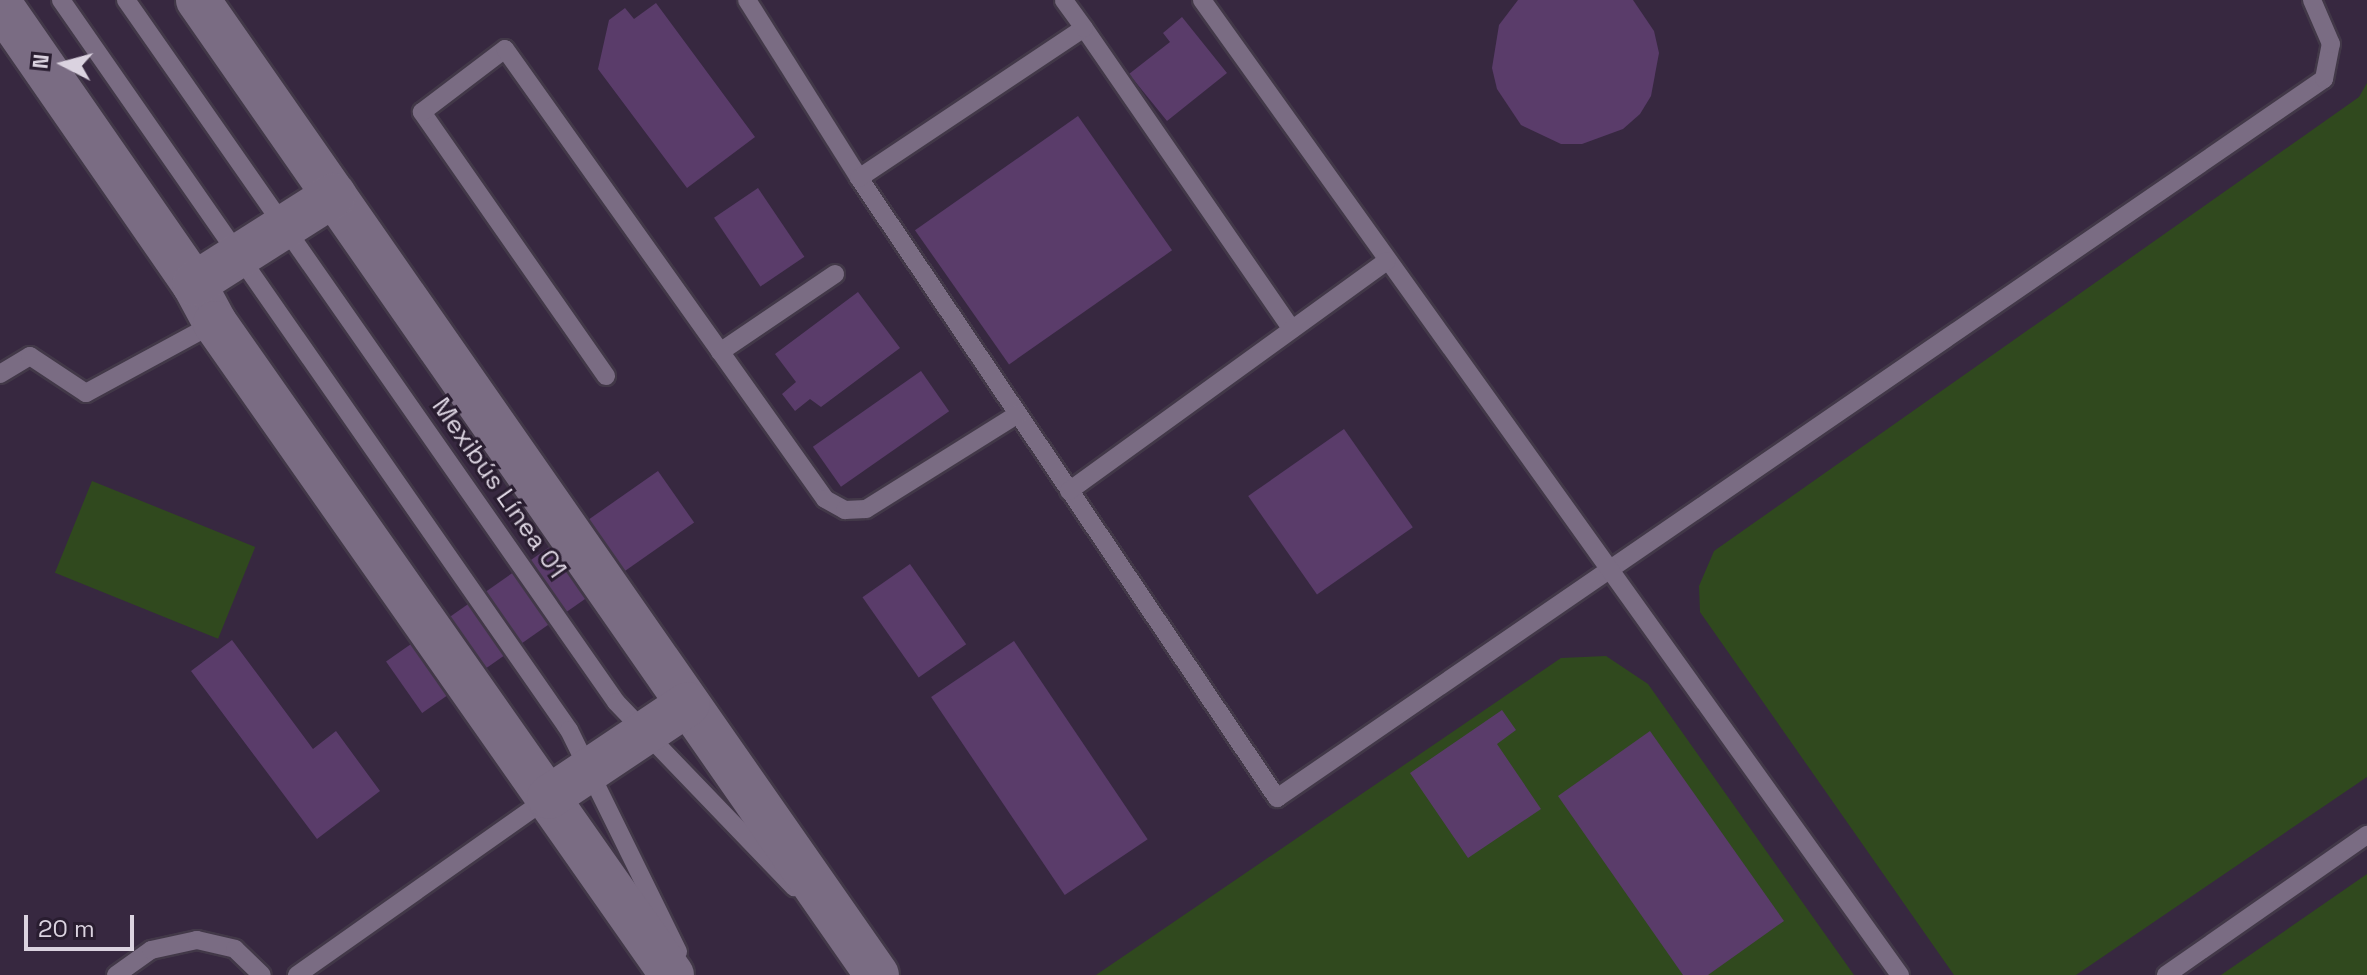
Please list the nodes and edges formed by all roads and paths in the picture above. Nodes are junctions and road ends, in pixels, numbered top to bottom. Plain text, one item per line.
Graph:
1 (61, 0) edge
2 (126, 0) edge
3 (198, 0) edge
4 (747, 0) edge
5 (1064, 0) edge
6 (1202, 0) edge
7 (2312, 0) edge
8 (0, 4) edge
9 (1084, 28) junction
10 (859, 178) junction
11 (334, 195) junction
12 (285, 227) junction
13 (241, 255) junction
14 (1387, 261) junction
15 (835, 274) dead end
16 (194, 284) junction
17 (215, 323) junction
18 (1292, 329) junction
19 (720, 352) junction
20 (0, 374) edge
21 (606, 376) dead end
22 (1018, 414) junction
23 (1069, 491) junction
24 (1609, 571) junction
25 (688, 704) junction
26 (646, 733) junction
27 (589, 771) junction
28 (549, 797) junction
29 (2367, 835) edge
30 (872, 973) edge
31 (116, 975) edge
32 (262, 975) edge
33 (297, 975) edge
34 (672, 975) edge
35 (690, 975) edge
36 (1900, 975) edge
37 (2166, 975) edge

1 - 13 lane
2 - 12 lane, Mexibús Línea 01
3 - 11 street
4 - 10 lane
5 - 9 lane
6 - 14 lane
7 - 24 lane
8 - 16 street
9 - 10 lane
9 - 18 lane
10 - 22 lane
11 - 12 street
11 - 25 street
12 - 13 street
12 - 26 lane, Mexibús Línea 01
13 - 16 street
13 - 27 lane
14 - 18 lane
14 - 24 lane
15 - 19 lane
16 - 17 street
17 - 20 lane
17 - 28 street
18 - 23 lane
19 - 21 lane
19 - 22 lane
22 - 23 lane
23 - 24 lane
24 - 36 lane
25 - 26 street
25 - 30 street
26 - 27 street
26 - 30 lane, Mexibús Línea 01
27 - 28 street
27 - 35 lane
28 - 33 lane
28 - 34 street
29 - 37 lane
31 - 32 lane

